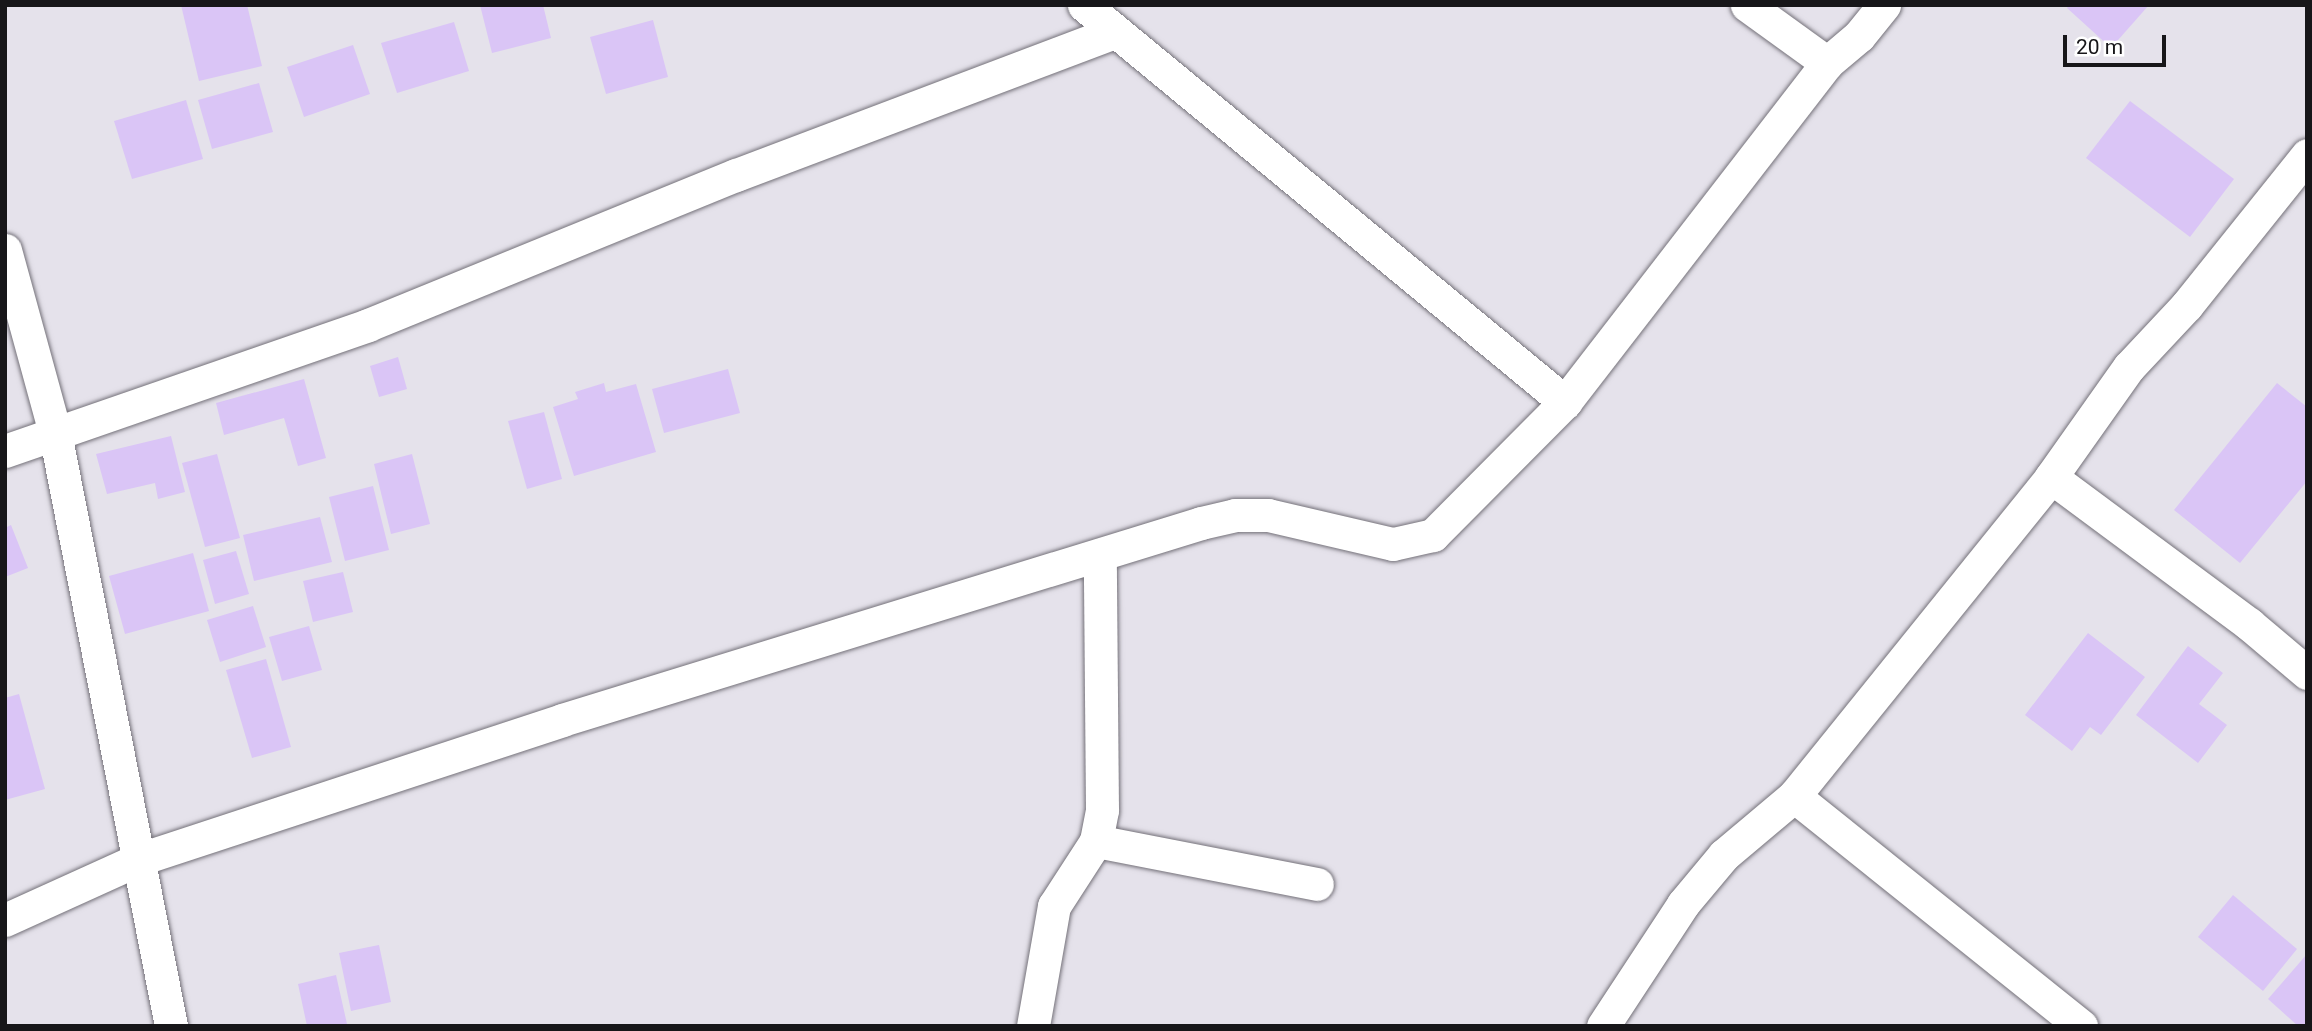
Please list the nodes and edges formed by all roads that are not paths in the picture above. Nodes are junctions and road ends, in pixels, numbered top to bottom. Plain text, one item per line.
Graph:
1 (1084, 5) edge
2 (1747, 5) edge
3 (1884, 5) edge
4 (1115, 32) junction
5 (1828, 63) junction
6 (2307, 155) edge
7 (5, 250) edge
8 (1565, 402) junction
9 (55, 433) junction
10 (5, 451) edge
11 (2051, 477) junction
12 (1100, 557) junction
13 (2307, 673) edge
14 (1794, 796) junction
15 (1096, 841) junction
16 (138, 860) junction
17 (1317, 884) dead end
18 (5, 920) edge
19 (170, 1026) edge
20 (1033, 1026) edge
21 (1603, 1026) edge
22 (2081, 1026) edge

1 - 4 street
2 - 5 street
3 - 5 street
4 - 8 street
4 - 9 street
5 - 8 street
6 - 11 street
7 - 9 street
8 - 12 street
9 - 10 street
9 - 16 street
11 - 13 street
11 - 14 street
12 - 15 street
12 - 16 street
14 - 21 street
14 - 22 street
15 - 17 street
15 - 20 street
16 - 18 street
16 - 19 street

